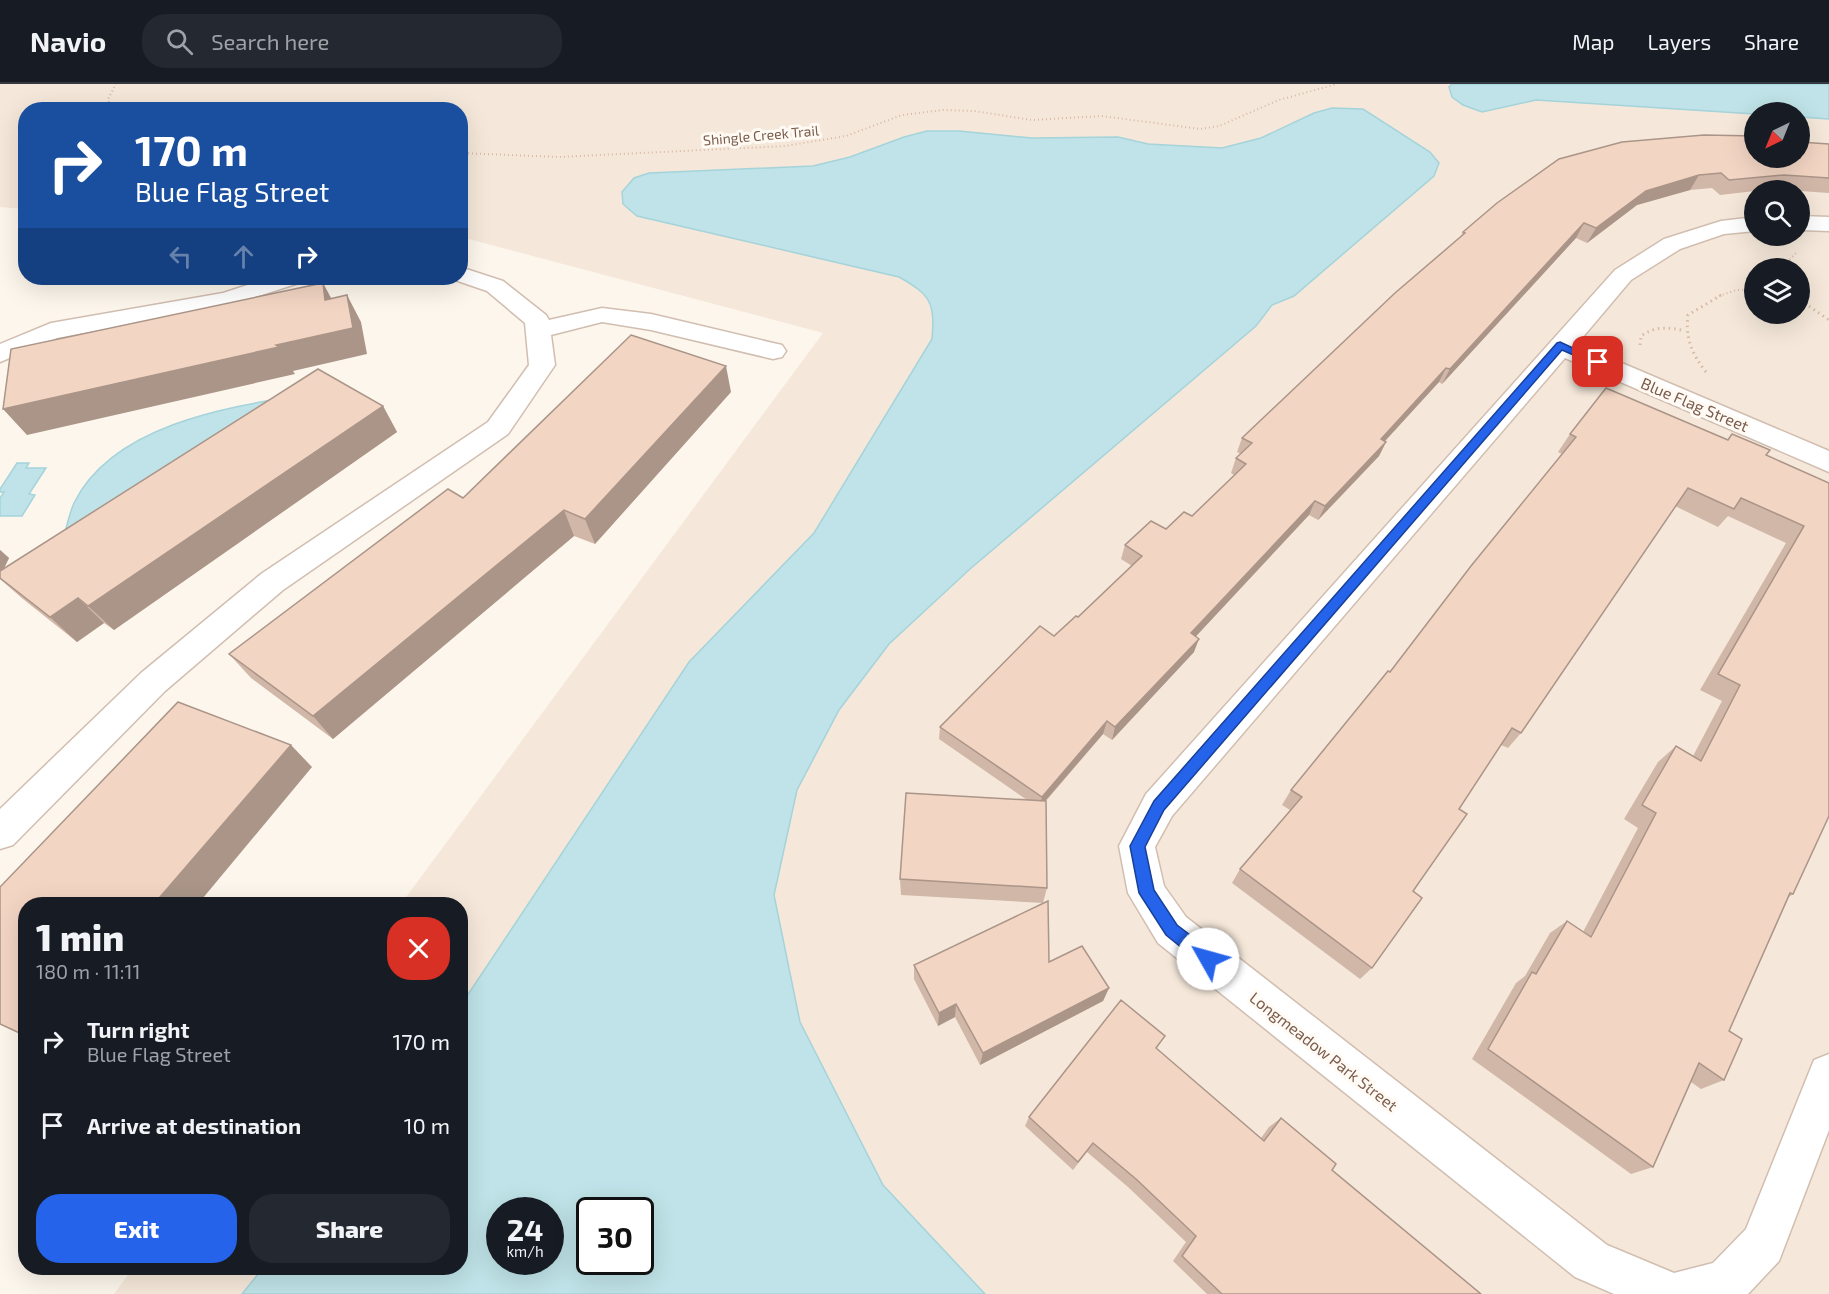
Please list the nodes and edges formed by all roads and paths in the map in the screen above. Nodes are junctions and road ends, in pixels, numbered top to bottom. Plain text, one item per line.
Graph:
1 (116, 84) edge
2 (1337, 84) edge
3 (109, 102) edge
4 (468, 153) edge
5 (1744, 225) edge
6 (1802, 247) dead end
7 (1791, 258) edge
8 (468, 277) edge
9 (270, 285) edge
10 (1744, 289) edge
11 (1810, 307) edge
12 (1829, 320) edge
13 (538, 331) junction
14 (1685, 331) junction
15 (1560, 346) junction
16 (1641, 348) dead end
17 (773, 351) dead end
18 (0, 354) edge
19 (1701, 375) dead end
20 (1829, 462) edge
21 (0, 833) edge
22 (1829, 1075) edge
23 (1670, 1294) edge
24 (1679, 1294) edge

1 - 3 path
2 - 4 path, Shingle Creek Trail
5 - 15 street, Longmeadow Park Street
6 - 7 path
8 - 13 street
9 - 18 street
10 - 14 path
11 - 12 path
13 - 17 street
13 - 21 street
14 - 16 path
14 - 19 path
15 - 20 street, Blue Flag Street
15 - 23 street, Longmeadow Park Street
22 - 24 street

